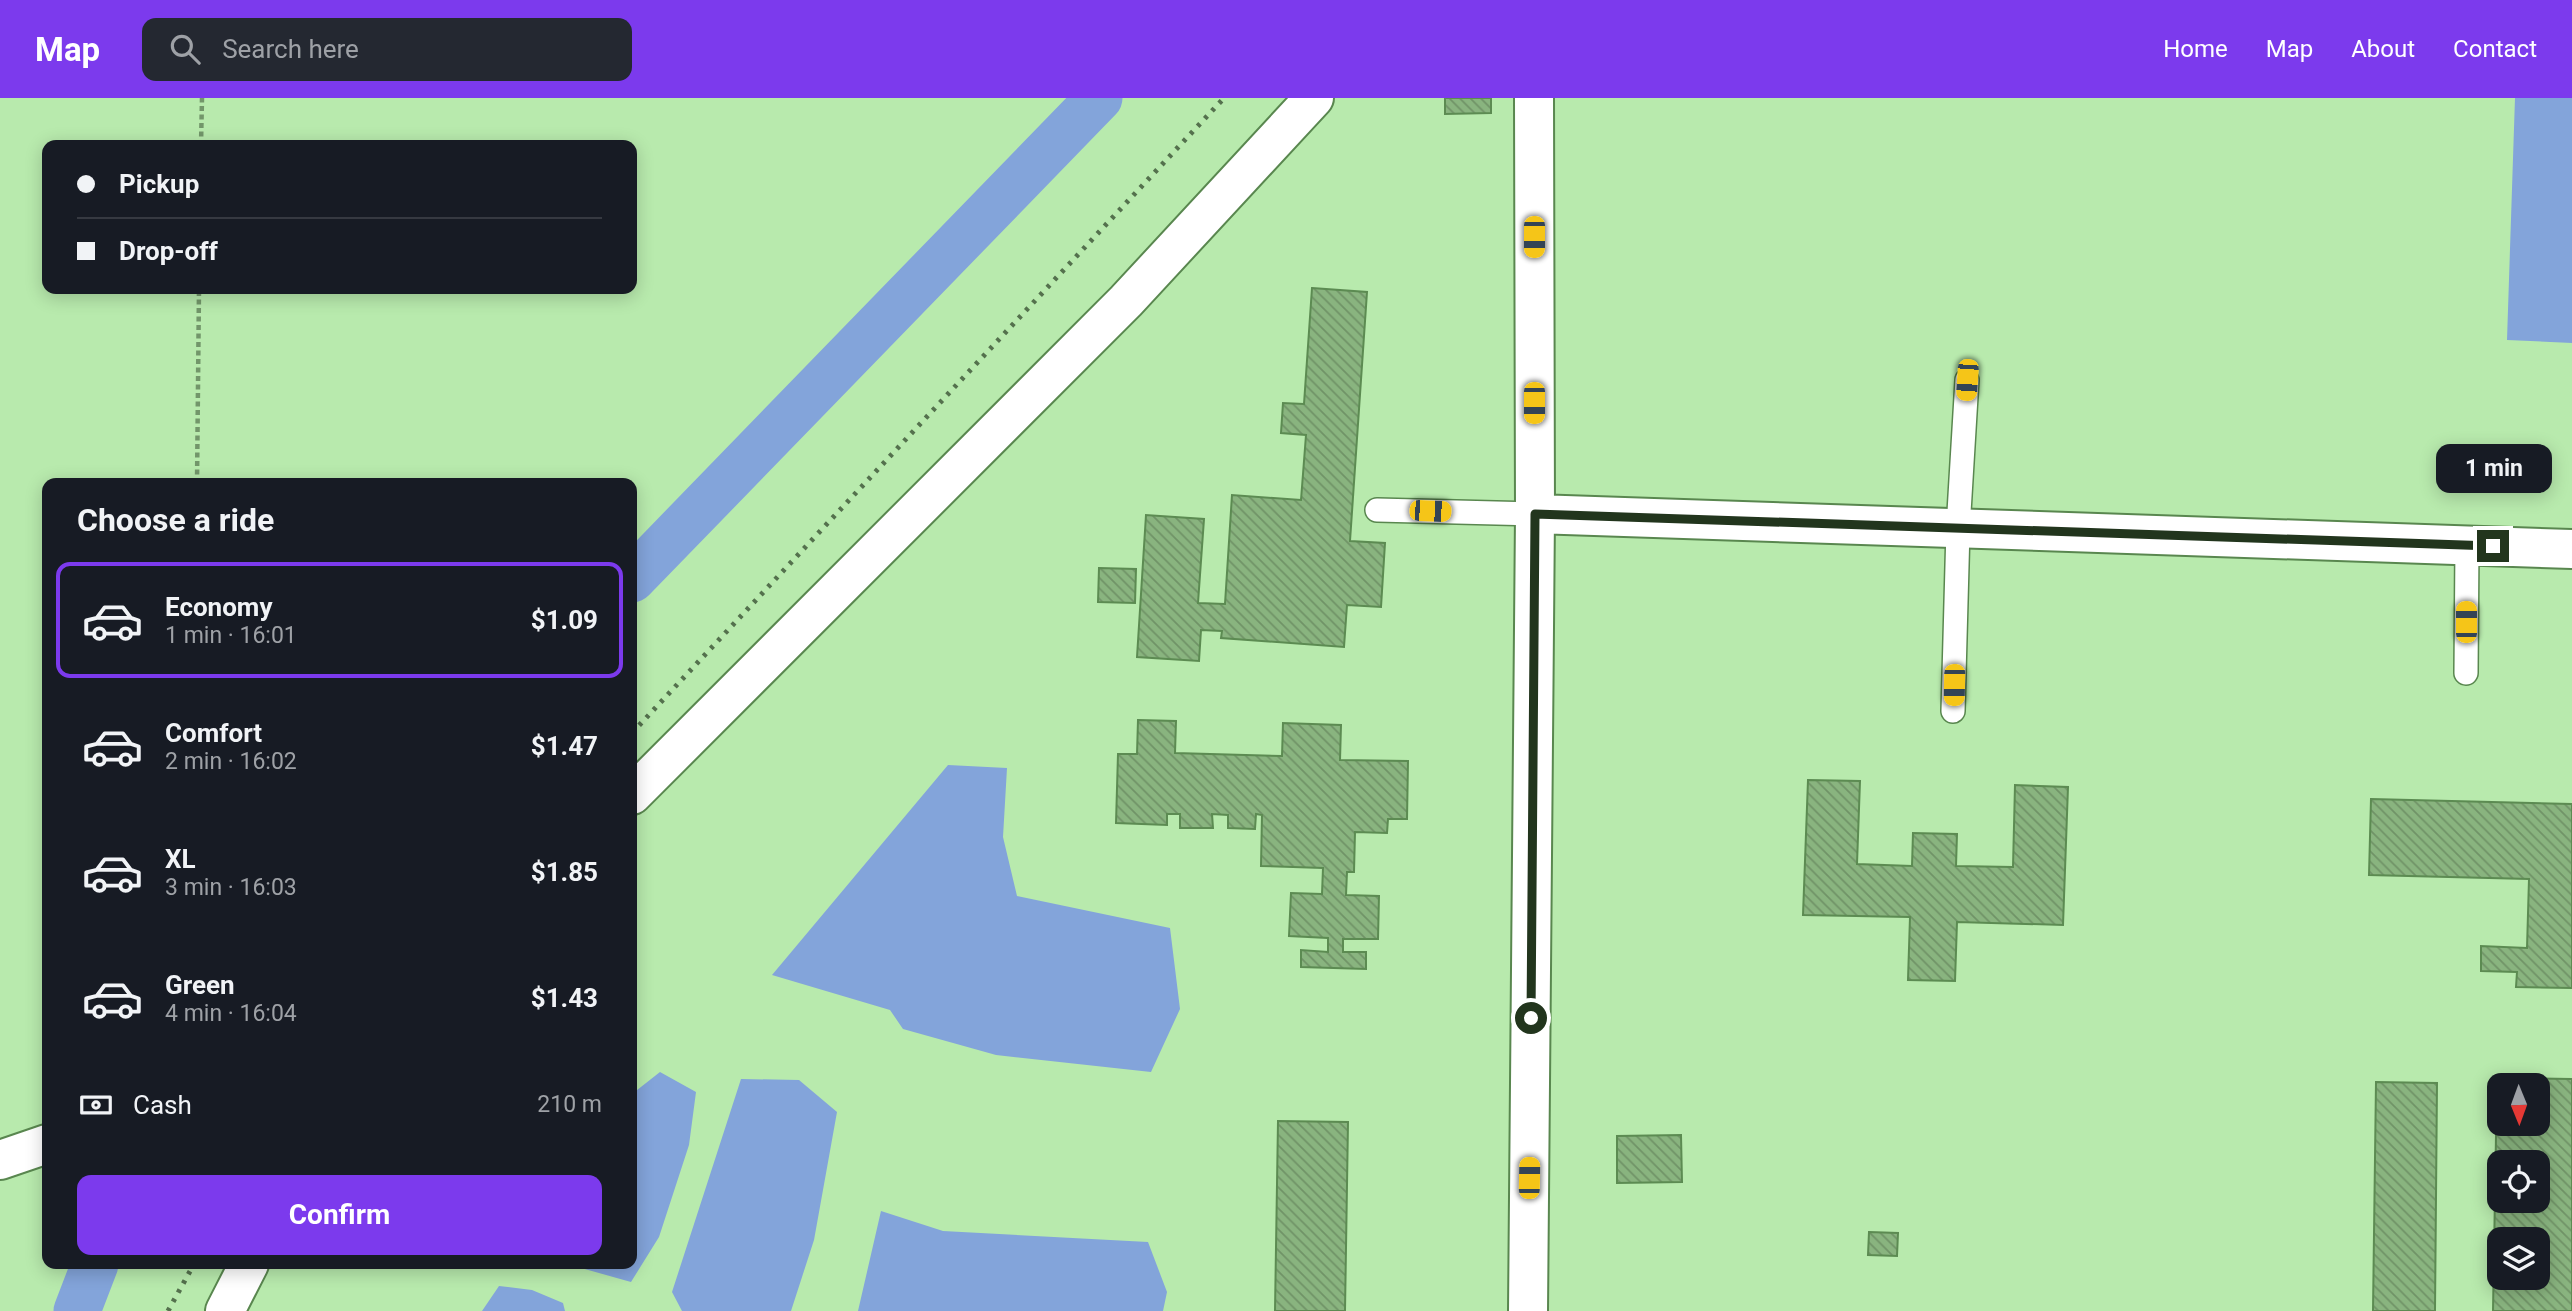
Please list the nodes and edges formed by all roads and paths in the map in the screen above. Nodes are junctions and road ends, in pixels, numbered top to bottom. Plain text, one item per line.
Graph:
1 (202, 98) edge
2 (1314, 98) edge
3 (1534, 98) edge
4 (201, 140) edge
5 (200, 294) edge
6 (1967, 380) dead end
7 (197, 478) edge
8 (1377, 510) dead end
9 (1535, 514) junction
10 (1958, 530) junction
11 (2467, 545) junction
12 (2572, 549) edge
13 (2466, 673) dead end
14 (1954, 712) dead end
15 (637, 790) edge
16 (42, 1146) edge
17 (0, 1160) edge
18 (246, 1269) edge
19 (225, 1311) edge
20 (1528, 1311) edge

1 - 4 path
2 - 15 street
3 - 9 street
5 - 7 path
6 - 10 lane
8 - 9 lane
9 - 10 street
9 - 20 street
10 - 11 street
10 - 14 lane
11 - 12 street
11 - 13 lane
16 - 17 street
18 - 19 street

